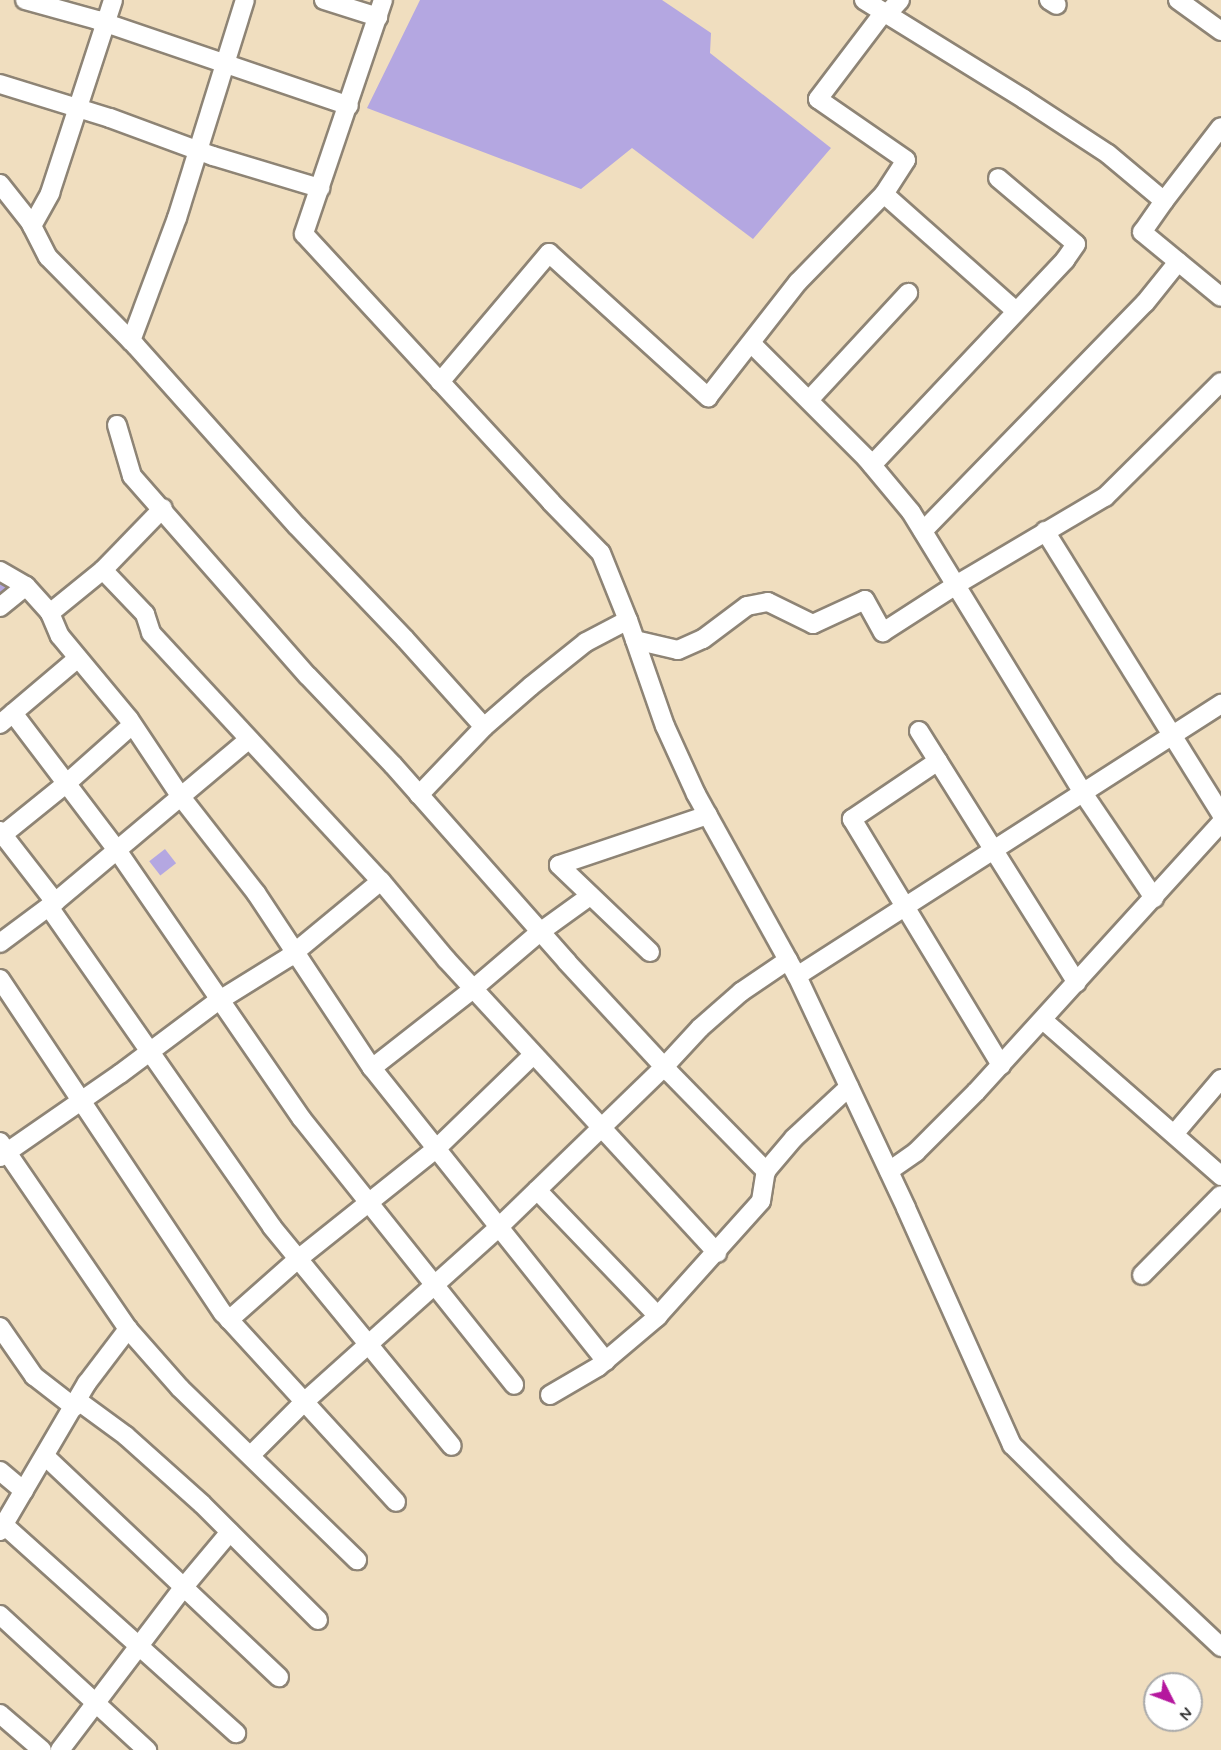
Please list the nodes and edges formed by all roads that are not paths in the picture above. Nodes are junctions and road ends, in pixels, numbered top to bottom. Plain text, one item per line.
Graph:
1 (25, 0) edge
2 (113, 0) edge
3 (245, 0) edge
4 (324, 0) edge
5 (864, 0) edge
6 (900, 0) edge
7 (1178, 0) edge
8 (381, 9) edge
9 (885, 13) junction
10 (106, 23) junction
11 (1221, 31) edge
12 (226, 65) junction
13 (0, 84) edge
14 (349, 105) junction
15 (77, 107) junction
16 (1221, 128) edge
17 (198, 150) junction
18 (998, 178) dead end
19 (0, 184) edge
20 (320, 188) junction
21 (884, 194) junction
22 (1164, 201) junction
23 (32, 226) junction
24 (1178, 262) junction
25 (908, 293) dead end
26 (1221, 297) edge
27 (1016, 311) junction
28 (131, 341) junction
29 (752, 344) junction
30 (440, 382) junction
31 (1221, 382) edge
32 (808, 400) junction
33 (117, 425) dead end
34 (872, 465) junction
35 (163, 508) junction
36 (923, 531) junction
37 (1045, 531) junction
38 (103, 570) junction
39 (0, 571) edge
40 (956, 585) junction
41 (26, 586) junction
42 (0, 607) edge
43 (50, 613) junction
44 (628, 620) junction
45 (635, 640) junction
46 (78, 658) junction
47 (1221, 704) edge
48 (7, 719) edge
49 (132, 725) junction
50 (484, 727) junction
51 (919, 730) dead end
52 (1172, 737) junction
53 (249, 739) junction
54 (938, 761) junction
55 (67, 783) junction
56 (1083, 793) junction
57 (419, 795) junction
58 (181, 797) junction
59 (1221, 814) edge
60 (708, 815) junction
61 (1221, 823) edge
62 (1, 834) edge
63 (117, 850) junction
64 (995, 850) junction
65 (381, 881) junction
66 (590, 896) junction
67 (1154, 898) junction
68 (52, 904) junction
69 (905, 907) junction
70 (540, 932) junction
71 (0, 943) edge
72 (295, 952) junction
73 (650, 952) dead end
74 (793, 968) junction
75 (0, 979) edge
76 (1077, 983) junction
77 (473, 989) junction
78 (220, 1000) junction
79 (1043, 1020) junction
80 (150, 1052) junction
81 (533, 1055) junction
82 (1002, 1065) junction
83 (664, 1067) junction
84 (372, 1068) junction
85 (1221, 1080) edge
86 (849, 1087) junction
87 (81, 1101) junction
88 (601, 1128) junction
89 (1175, 1133) junction
90 (436, 1148) junction
91 (2, 1150) edge
92 (766, 1171) junction
93 (889, 1171) junction
94 (1221, 1176) edge
95 (537, 1191) junction
96 (368, 1203) junction
97 (1217, 1206) edge
98 (500, 1226) junction
99 (717, 1253) junction
100 (298, 1259) junction
101 (1142, 1275) dead end
102 (436, 1286) junction
103 (658, 1316) junction
104 (229, 1320) junction
105 (0, 1327) edge
106 (128, 1329) junction
107 (368, 1346) junction
108 (606, 1361) junction
109 (514, 1385) dead end
110 (550, 1395) dead end
111 (303, 1402) junction
112 (76, 1404) junction
113 (452, 1446) dead end
114 (251, 1455) junction
115 (45, 1456) junction
116 (0, 1471) edge
117 (24, 1491) junction
118 (396, 1502) dead end
119 (2, 1528) edge
120 (230, 1532) junction
121 (357, 1560) dead end
122 (183, 1588) junction
123 (0, 1615) edge
124 (318, 1620) dead end
125 (141, 1646) junction
126 (1221, 1647) edge
127 (279, 1677) dead end
128 (97, 1705) junction
129 (0, 1714) edge
130 (236, 1733) dead end
131 (42, 1750) edge
132 (60, 1750) edge
133 (147, 1750) edge

1 - 10 street
2 - 10 street
3 - 12 street
4 - 8 street
5 - 9 street
6 - 9 street
7 - 11 street
8 - 14 street
9 - 21 street
9 - 22 street
10 - 12 street
10 - 15 street
12 - 14 street
12 - 17 street
13 - 15 street
14 - 20 street
15 - 17 street
15 - 23 street
16 - 22 street
17 - 20 street
17 - 28 street
18 - 27 street
19 - 23 street
20 - 30 street
21 - 27 street
21 - 29 street
22 - 24 street
23 - 28 street
24 - 26 street
24 - 36 street
25 - 32 street
27 - 34 street
28 - 50 street
29 - 30 street
29 - 32 street
30 - 44 street
31 - 37 street
32 - 34 street
33 - 35 street
34 - 36 street
35 - 38 street
35 - 57 street
36 - 40 street
37 - 40 street
37 - 52 street
38 - 43 street
38 - 53 street
39 - 41 street
40 - 45 street
40 - 56 street
41 - 42 street
41 - 43 street
43 - 46 street
44 - 45 street
44 - 50 street
45 - 60 street
46 - 48 street
46 - 49 street
47 - 52 street
48 - 55 street
49 - 55 street
49 - 58 street
50 - 57 street
51 - 54 street
52 - 56 street
52 - 59 street
53 - 58 street
53 - 65 street
54 - 64 street
54 - 69 street
55 - 62 street
55 - 63 street
56 - 64 street
56 - 67 street
57 - 70 street
58 - 63 street
58 - 72 street
60 - 66 street
60 - 74 street
61 - 67 street
62 - 68 street
63 - 68 street
63 - 78 street
64 - 69 street
64 - 76 street
65 - 72 street
65 - 77 street
66 - 70 street
66 - 73 street
67 - 76 street
68 - 71 street
68 - 80 street
69 - 74 street
69 - 82 street
70 - 77 street
70 - 83 street
72 - 78 street
72 - 84 street
74 - 83 street
74 - 86 street
75 - 87 street
76 - 79 street
77 - 81 street
77 - 84 street
78 - 80 street
78 - 96 street
79 - 82 street
79 - 89 street
80 - 87 street
80 - 100 street
81 - 88 street
81 - 90 street
82 - 93 street
83 - 88 street
83 - 92 street
84 - 90 street
85 - 89 street
86 - 92 street
86 - 93 street
87 - 91 street
87 - 104 street
88 - 95 street
88 - 99 street
89 - 94 street
90 - 96 street
90 - 98 street
91 - 106 street
92 - 99 street
93 - 126 street
95 - 98 street
95 - 103 street
96 - 100 street
96 - 102 street
97 - 101 street
98 - 102 street
98 - 108 street
99 - 103 street
100 - 104 street
100 - 107 street
102 - 107 street
102 - 109 street
103 - 108 street
104 - 111 street
105 - 112 street
106 - 112 street
106 - 114 street
107 - 111 street
107 - 113 street
108 - 110 street
111 - 114 street
111 - 118 street
112 - 115 street
112 - 120 street
114 - 121 street
115 - 117 street
115 - 122 street
116 - 117 street
117 - 119 street
119 - 125 street
120 - 122 street
120 - 124 street
122 - 125 street
122 - 127 street
123 - 128 street
125 - 128 street
125 - 130 street
128 - 132 street
128 - 133 street
129 - 131 street

